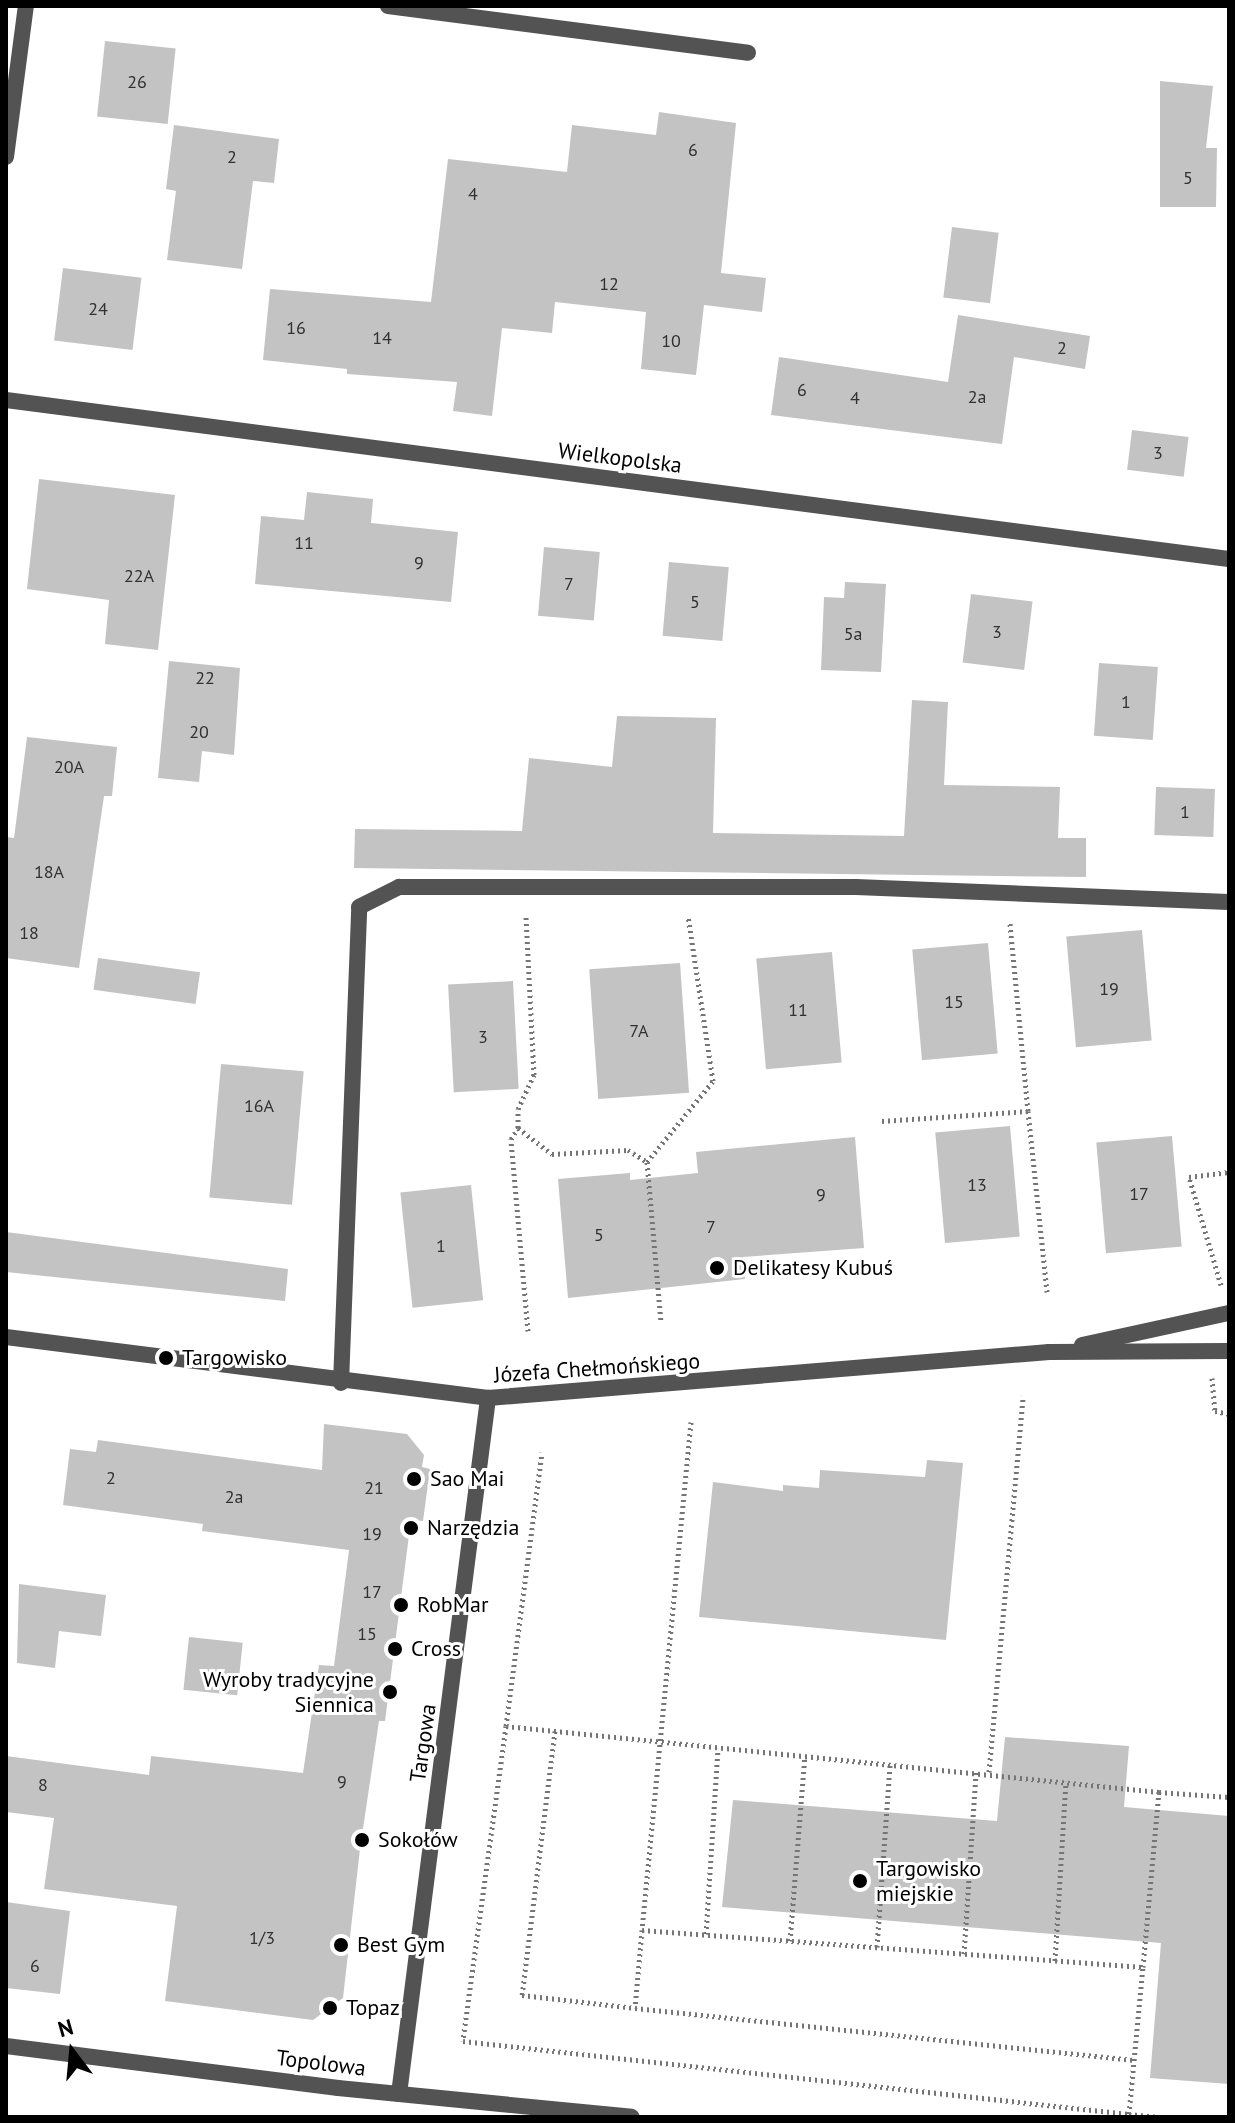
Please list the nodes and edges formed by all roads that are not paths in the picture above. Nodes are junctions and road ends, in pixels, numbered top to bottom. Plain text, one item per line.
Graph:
1 (26, 6) edge
2 (388, 6) edge
3 (748, 53) dead end
4 (6, 157) edge
5 (6, 400) edge
6 (1229, 559) edge
7 (1229, 902) edge
8 (1229, 1313) edge
9 (6, 1337) edge
10 (1229, 1351) edge
11 (1049, 1352) junction
12 (341, 1383) junction
13 (488, 1398) junction
14 (6, 2046) edge
15 (399, 2094) junction
16 (632, 2117) edge

1 - 4 street
2 - 3 street
5 - 6 street, Wielkopolska
7 - 12 street
8 - 11 street, Józefa Chełmońskiego
9 - 12 street, Józefa Chełmońskiego
10 - 11 street, Józefa Chełmońskiego
11 - 13 street, Józefa Chełmońskiego
12 - 13 street, Józefa Chełmońskiego
13 - 15 street, Targowa
14 - 15 street, Topolowa
15 - 16 street, Topolowa

